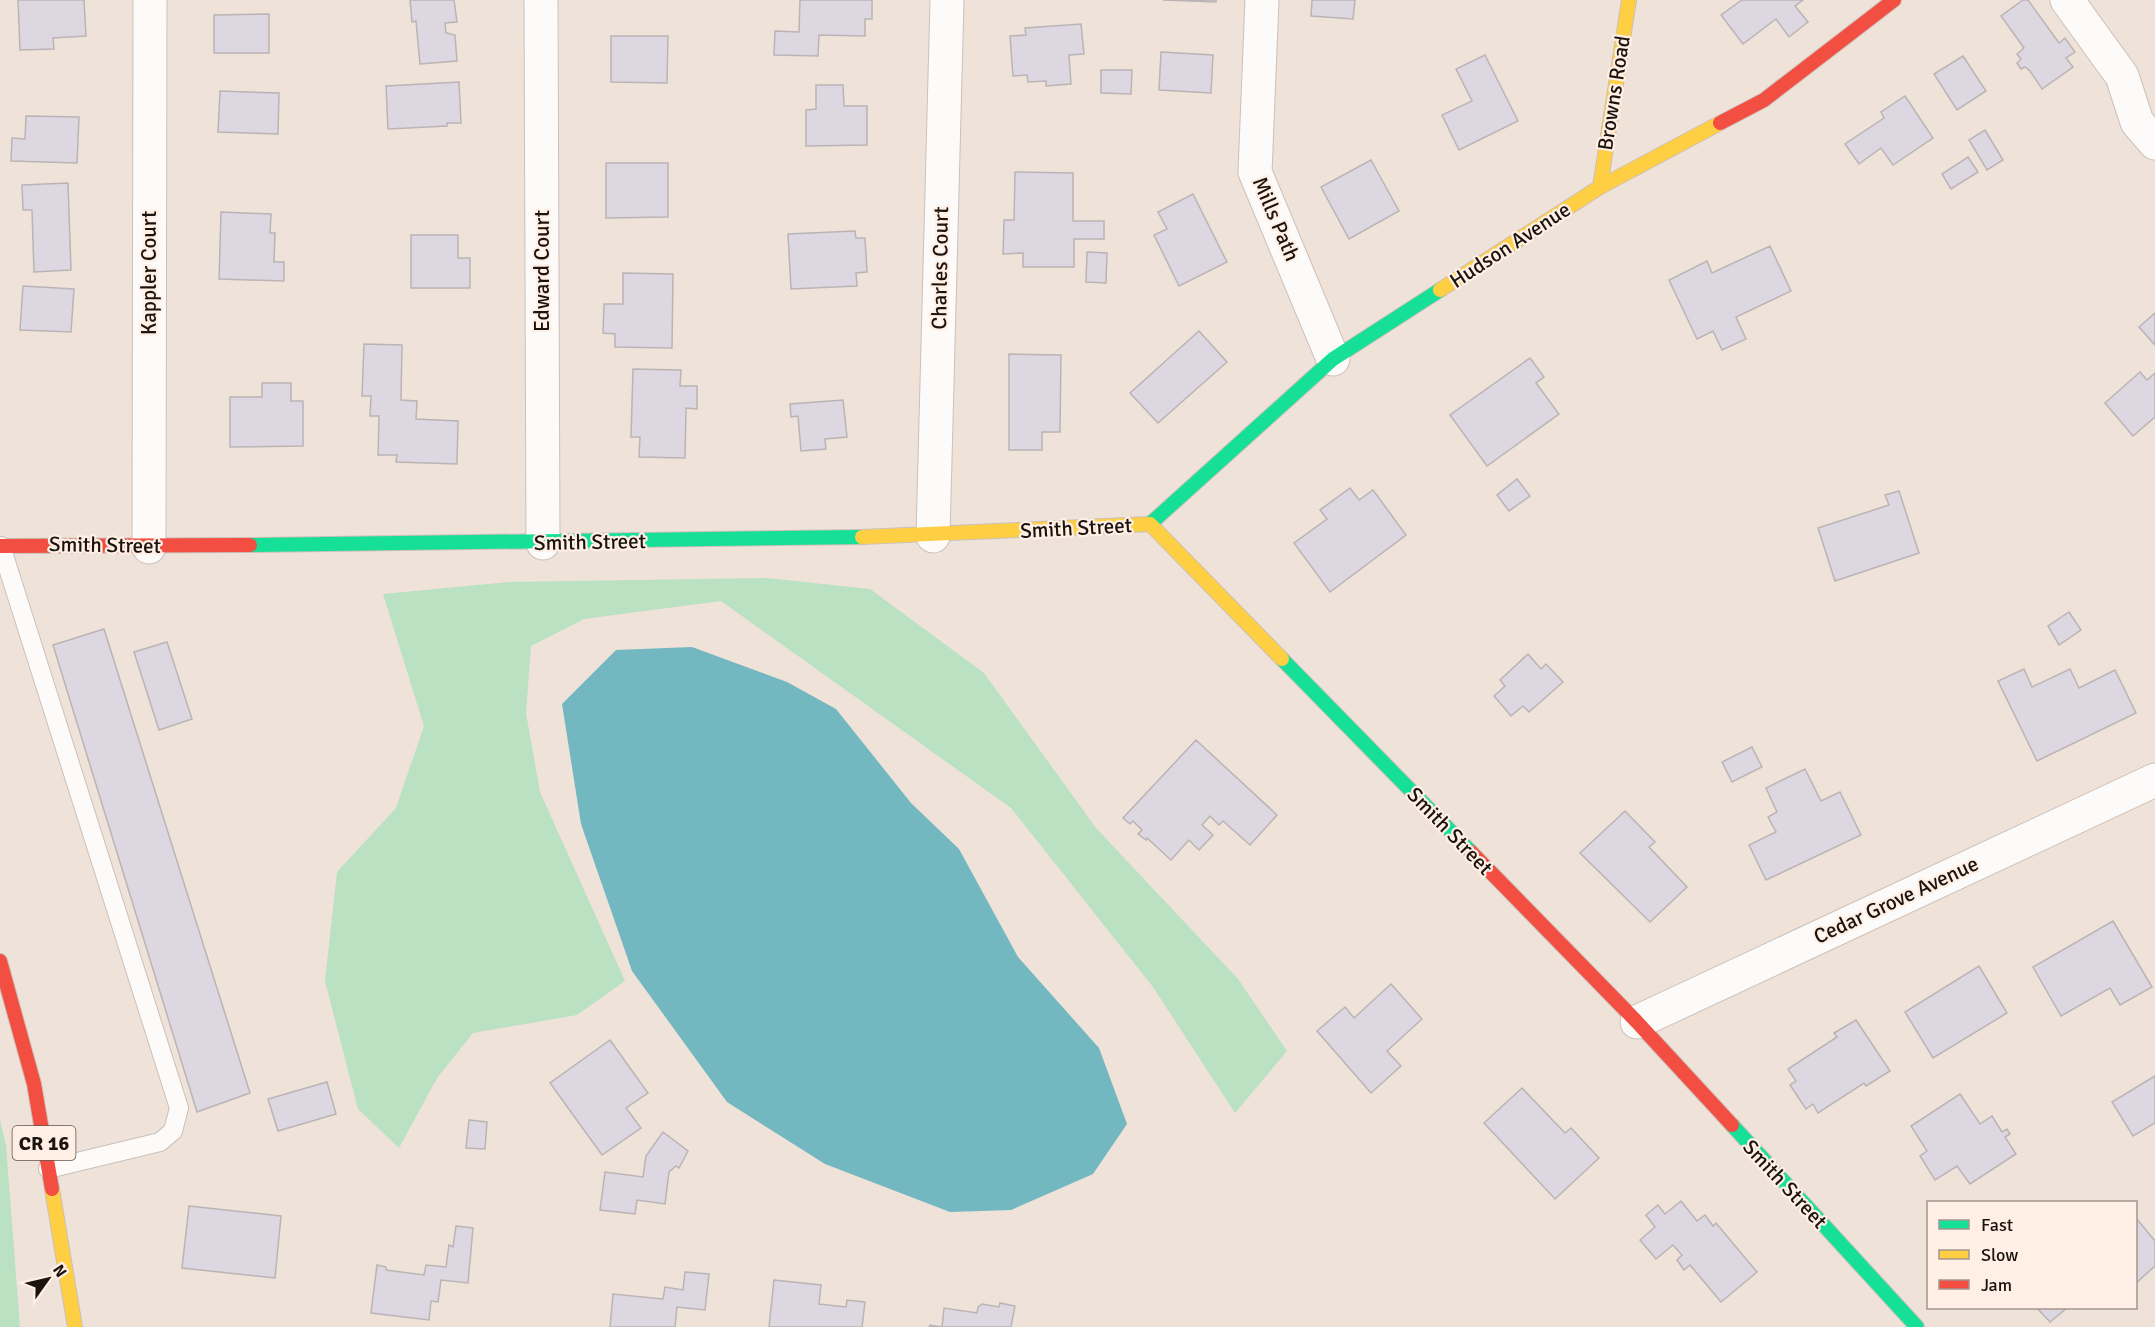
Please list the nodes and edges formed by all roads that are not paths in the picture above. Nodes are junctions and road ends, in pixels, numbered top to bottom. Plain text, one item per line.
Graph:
1 (150, 0) edge
2 (541, 0) edge
3 (946, 0) edge
4 (1262, 0) edge
5 (1629, 0) edge
6 (1894, 0) edge
7 (2067, 0) edge
8 (2155, 143) edge
9 (1600, 187) junction
10 (1333, 359) junction
11 (1150, 524) junction
12 (933, 536) junction
13 (543, 543) junction
14 (0, 546) edge
15 (149, 546) junction
16 (2155, 780) edge
17 (0, 961) edge
18 (1637, 1022) junction
19 (48, 1169) junction
20 (75, 1327) edge
21 (1917, 1327) edge

1 - 15 street, Kappler Court
2 - 13 street, Edward Court
3 - 12 street, Charles Court
4 - 10 street, Mills Path
5 - 9 street, Browns Road
6 - 9 street, Hudson Avenue
7 - 8 street
9 - 10 street, Hudson Avenue
10 - 11 street, Hudson Avenue
11 - 12 street, Smith Street
11 - 18 street, Smith Street
12 - 13 street, Smith Street
13 - 15 street, Smith Street
14 - 15 street, Smith Street
14 - 19 lane
16 - 18 street, Cedar Grove Avenue
17 - 19 street, CR 16
18 - 21 street, Smith Street
19 - 20 street, CR 16

